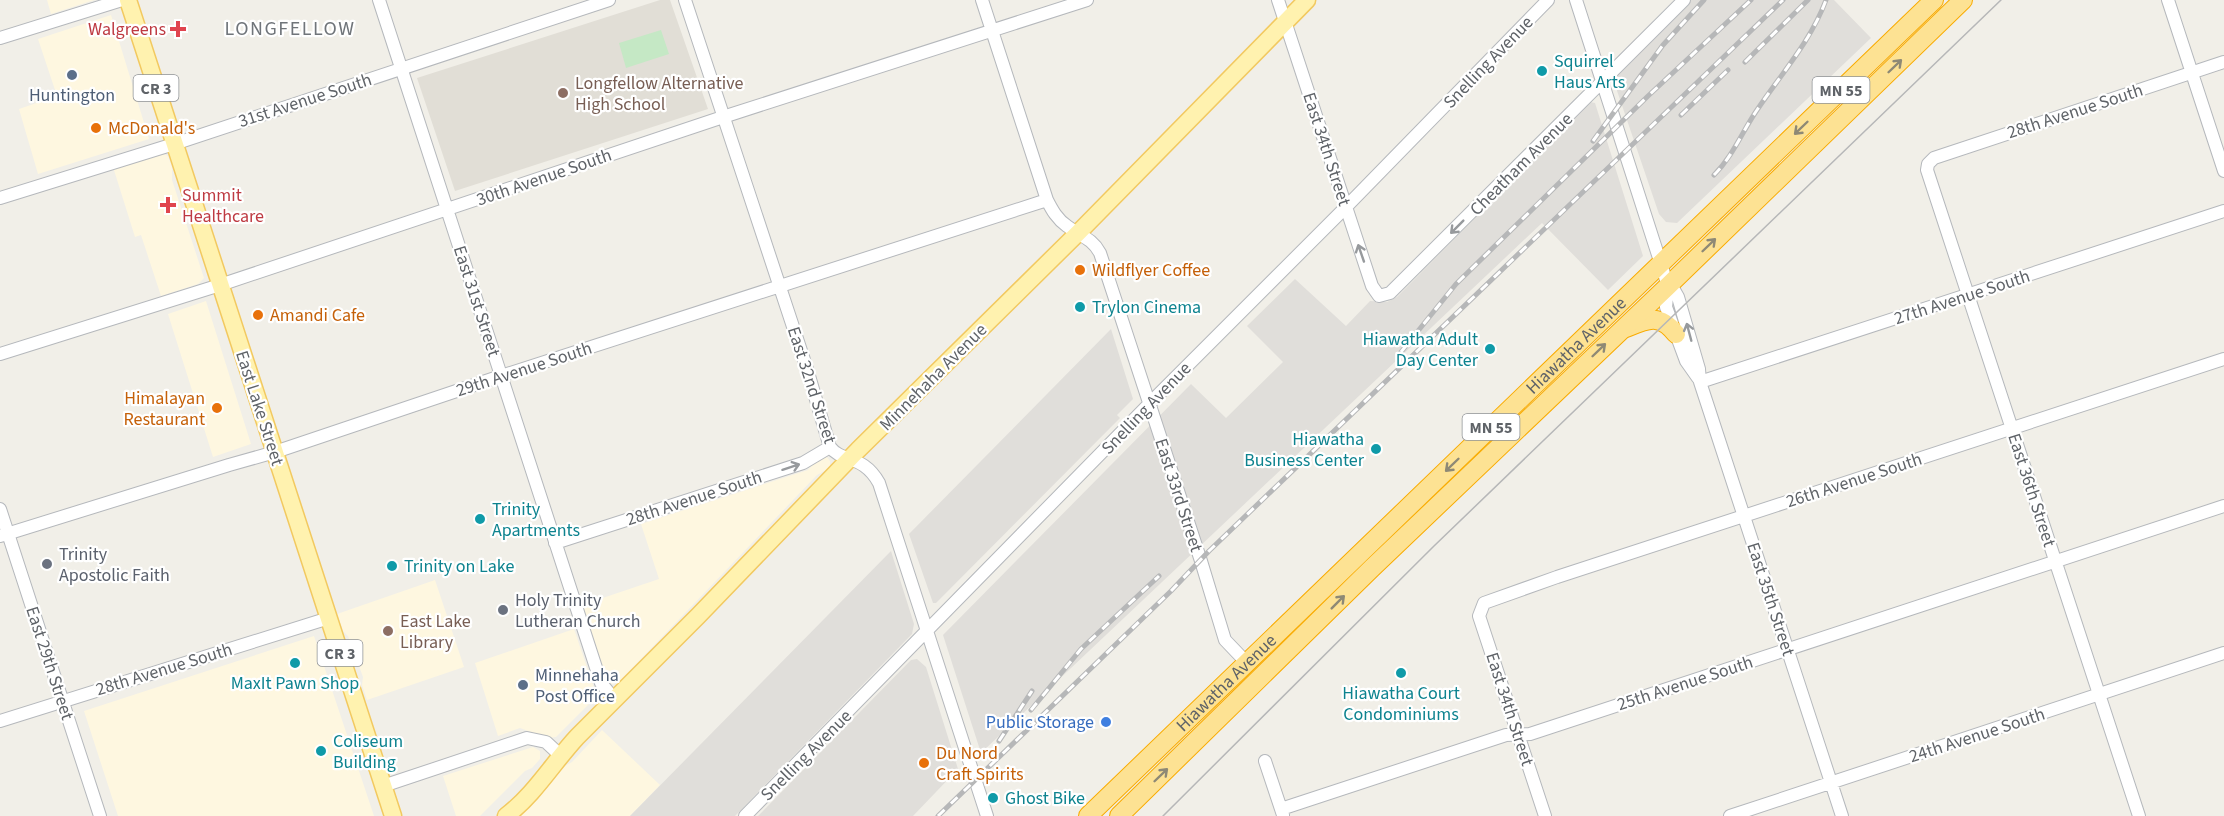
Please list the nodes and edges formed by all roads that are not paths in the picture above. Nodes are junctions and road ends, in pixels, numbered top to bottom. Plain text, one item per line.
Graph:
1 (122, 0) edge
2 (128, 0) edge
3 (379, 0) edge
4 (609, 0) edge
5 (685, 0) edge
6 (982, 0) edge
7 (1087, 0) edge
8 (1278, 0) edge
9 (1307, 0) edge
10 (1548, 0) edge
11 (1576, 0) edge
12 (1684, 0) edge
13 (1934, 0) edge
14 (1963, 0) edge
15 (2168, 0) edge
16 (1285, 22) junction
17 (992, 31) junction
18 (0, 38) edge
19 (2224, 62) edge
20 (400, 68) junction
21 (2192, 73) junction
22 (1602, 82) junction
23 (723, 117) junction
24 (174, 144) junction
25 (1928, 164) joint
26 (2224, 171) edge
27 (0, 198) edge
28 (1047, 200) junction
29 (1345, 208) junction
30 (447, 210) junction
31 (2224, 211) edge
32 (1078, 232) junction
33 (1661, 264) junction
34 (220, 285) junction
35 (778, 286) junction
36 (1668, 286) junction
37 (1968, 295) junction
38 (1378, 296) joint
39 (1617, 333) junction
40 (1677, 334) junction
41 (0, 354) edge
42 (2224, 359) edge
43 (501, 375) junction
44 (1700, 382) junction
45 (1150, 404) junction
46 (2012, 428) junction
47 (830, 447) junction
48 (275, 452) junction
49 (851, 458) junction
50 (2224, 506) edge
51 (0, 509) edge
52 (1744, 516) junction
53 (4, 535) edge
54 (555, 543) junction
55 (2055, 561) junction
56 (1484, 603) joint
57 (329, 618) junction
58 (927, 632) junction
59 (1788, 650) junction
60 (2224, 653) edge
61 (1246, 662) junction
62 (2099, 695) junction
63 (615, 700) junction
64 (62, 701) junction
65 (0, 721) edge
66 (1518, 734) junction
67 (560, 755) junction
68 (1265, 761) dead end
69 (1831, 782) junction
70 (383, 786) junction
71 (1282, 812) edge
72 (100, 816) edge
73 (393, 816) edge
74 (495, 816) edge
75 (506, 816) edge
76 (745, 816) edge
77 (987, 816) edge
78 (1088, 816) edge
79 (1119, 816) edge
80 (1545, 816) edge
81 (1730, 816) edge
82 (1842, 816) edge
83 (2139, 816) edge

1 - 18 street
2 - 24 main road, East Lake Street / CR 3
3 - 20 street, East 31st Street
4 - 20 street, 31st Avenue South
5 - 23 street, East 32nd Street
6 - 17 street, East 33rd Street
7 - 17 street, 30th Avenue South
8 - 16 street, East 34th Street
9 - 16 main road, Minnehaha Avenue
10 - 29 street, Snelling Avenue
11 - 22 street, East 35th Street
12 - 22 street, Cheatham Avenue
13 -> 33 highway, Hiawatha Avenue / MN 55
36 -> 14 highway, Hiawatha Avenue / MN 55
15 - 21 street
16 - 29 street, East 34th Street
16 - 32 main road, Minnehaha Avenue
17 - 23 street, 30th Avenue South
17 - 28 street, East 33rd Street
19 - 21 street, 28th Avenue South
20 - 24 street, 31st Avenue South
20 - 30 street, East 31st Street
21 - 25 street, 28th Avenue South
21 - 26 street
22 - 33 street, East 35th Street
22 -> 38 street, Cheatham Avenue
23 - 30 street, 30th Avenue South
23 - 35 street, East 32nd Street
24 - 27 street, 31st Avenue South
24 - 34 main road, East Lake Street / CR 3
25 - 37 street, East 36th Street
28 - 32 street, East 33rd Street
28 - 35 street, 29th Avenue South
38 -> 29 street, East 34th Street
29 - 45 street, Snelling Avenue
30 - 34 street, 30th Avenue South
30 - 43 street, East 31st Street
31 - 37 street, 27th Avenue South
32 - 45 street, East 33rd Street
32 - 49 main road, Minnehaha Avenue
33 - 36 street, East 35th Street
33 -> 61 highway, Hiawatha Avenue / MN 55
34 - 41 street, 30th Avenue South
34 - 48 main road, East Lake Street / CR 3
35 - 43 street, 29th Avenue South
35 - 47 street, East 32nd Street
36 - 39 highway, Hiawatha Avenue / MN 55
36 - 40 street, East 35th Street
44 -> 36 street, East 35th Street
37 - 44 street, 27th Avenue South
37 - 46 street, East 36th Street
39 - 40 highway
79 -> 39 highway, Hiawatha Avenue / MN 55
40 - 44 street, East 35th Street
42 - 46 street, 26th Avenue South
43 - 48 street, 29th Avenue South
43 - 54 street, East 31st Street
44 - 52 street, East 35th Street
45 - 58 street, Snelling Avenue
45 - 61 street, East 33rd Street
46 - 52 street, 26th Avenue South
46 - 55 street, East 36th Street
47 - 49 street, East 32nd Street
54 -> 47 street, 28th Avenue South
48 - 53 street, 29th Avenue South
48 - 57 main road, East Lake Street / CR 3
49 - 58 street, East 32nd Street
49 - 63 main road, Minnehaha Avenue
50 - 55 street, 25th Avenue South
51 - 53 street, East 29th Street
52 - 56 street, 26th Avenue South
52 - 59 street, East 35th Street
53 - 64 street, East 29th Street
54 - 63 street, East 31st Street
55 - 59 street, 25th Avenue South
55 - 62 street, East 36th Street
56 - 66 street, East 34th Street
57 - 64 street, 28th Avenue South
57 - 70 main road, East Lake Street / CR 3
58 - 76 street, Snelling Avenue
58 - 77 street, East 32nd Street
59 - 66 street, 25th Avenue South
59 - 69 street, East 35th Street
60 - 62 street, 24th Avenue South
61 - 78 highway, Hiawatha Avenue / MN 55
62 - 69 street, 24th Avenue South
62 - 83 street, East 36th Street
63 - 67 main road, Minnehaha Avenue
64 - 65 street, 28th Avenue South
64 - 72 street, East 29th Street
66 - 71 street, 25th Avenue South
66 - 80 street, East 34th Street
67 - 70 street
67 - 74 main road, Minnehaha Avenue
67 - 75 main road, Minnehaha Avenue
68 - 71 street
69 - 81 street, 24th Avenue South
69 - 82 street, East 35th Street
70 - 73 main road, East Lake Street / CR 3

